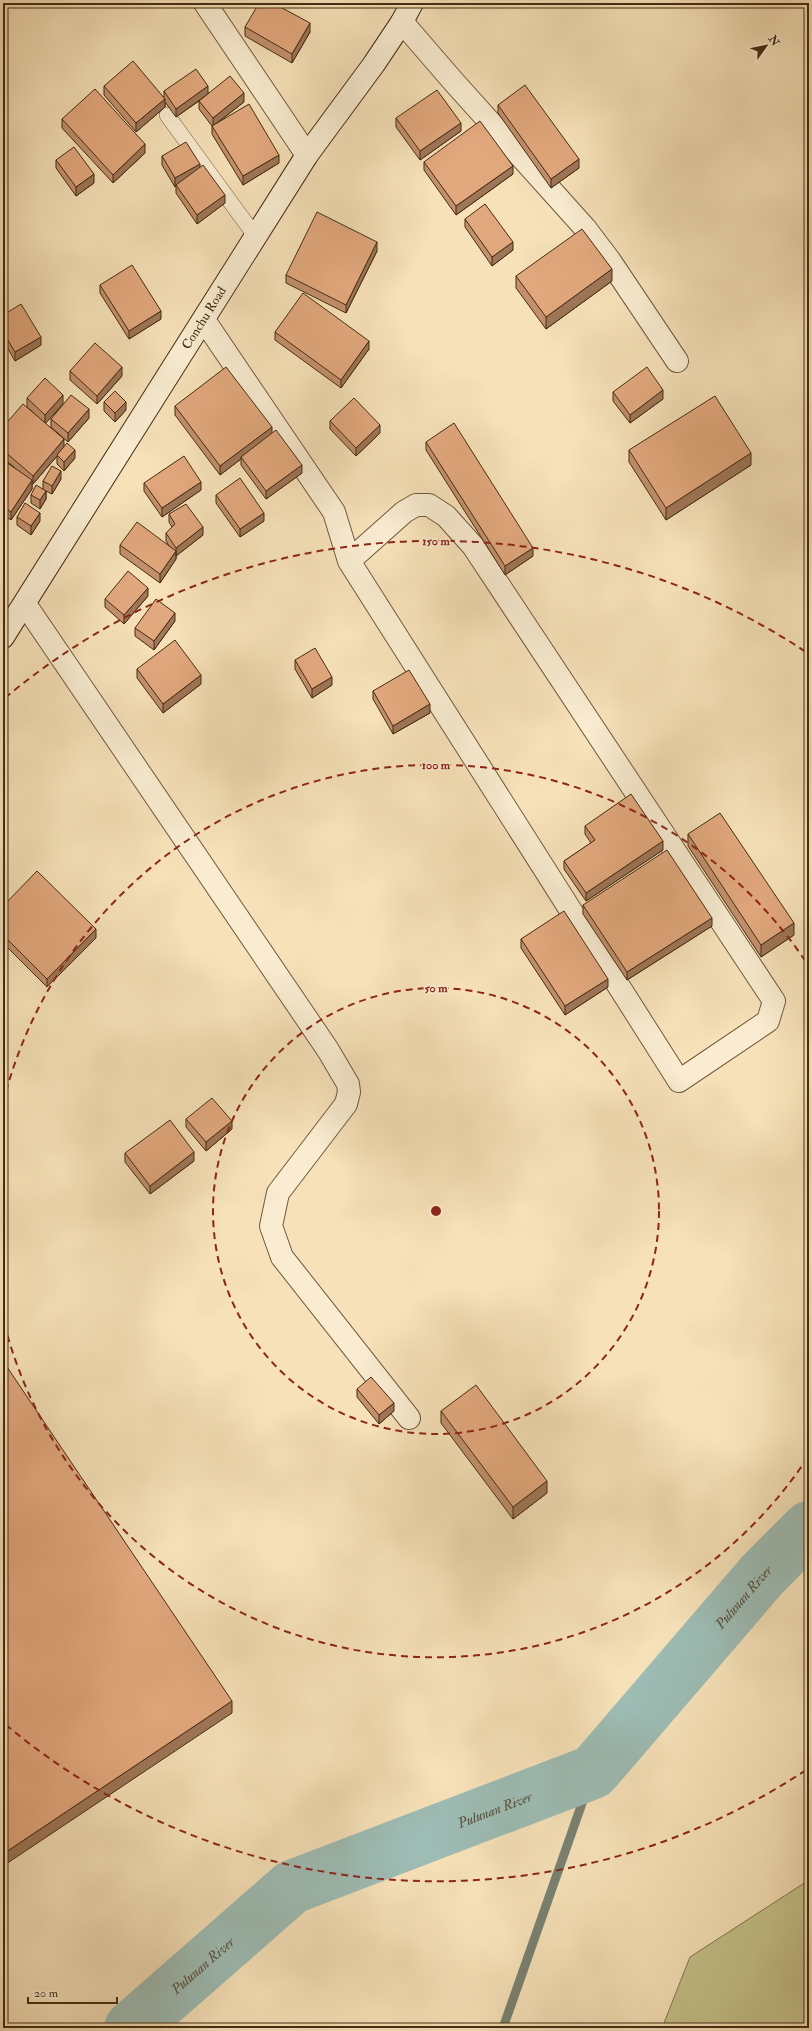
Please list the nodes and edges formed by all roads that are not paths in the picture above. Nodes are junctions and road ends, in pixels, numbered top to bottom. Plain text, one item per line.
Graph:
1 (205, 3) edge
2 (407, 12) edge
3 (167, 115) dead end
4 (307, 155) junction
5 (256, 237) junction
6 (204, 320) junction
7 (677, 362) dead end
8 (349, 561) junction
9 (25, 604) junction
10 (3, 637) edge
11 (409, 1418) dead end

1 - 4 street
2 - 4 street, Conchu Road
2 - 7 street
3 - 5 lane
4 - 5 street, Conchu Road
5 - 6 street, Conchu Road
6 - 8 street
6 - 9 street, Conchu Road
8 - 8 street
9 - 10 street, Conchu Road
9 - 11 street

